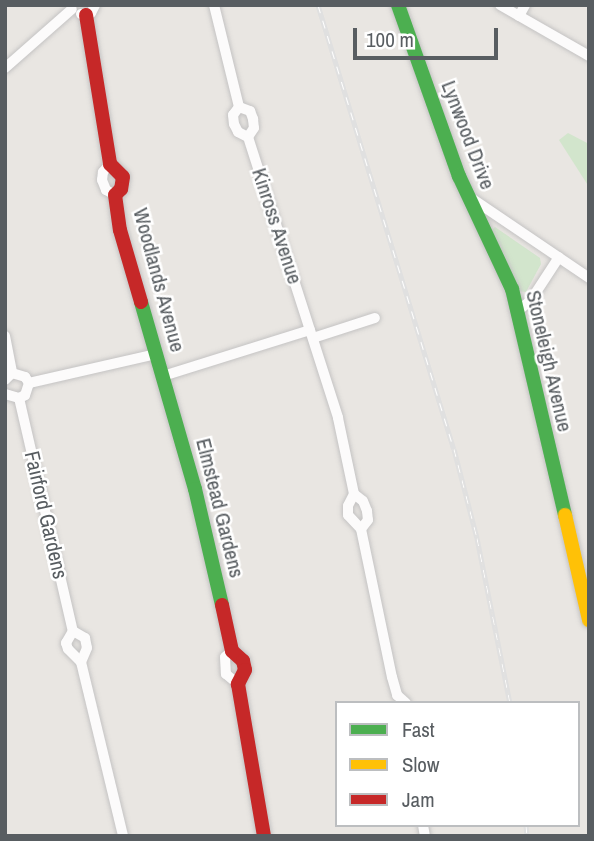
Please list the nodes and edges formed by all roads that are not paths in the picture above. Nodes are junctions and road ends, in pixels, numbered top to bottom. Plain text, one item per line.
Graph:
1 (214, 5) edge
2 (398, 5) edge
3 (500, 5) edge
4 (525, 5) edge
5 (81, 8) edge
6 (519, 16) junction
7 (589, 56) edge
8 (5, 68) edge
9 (239, 107) junction
10 (247, 137) junction
11 (467, 195) junction
12 (559, 257) junction
13 (506, 275) joint
14 (589, 278) edge
15 (517, 312) junction
16 (375, 318) dead end
17 (312, 334) junction
18 (5, 336) edge
19 (157, 354) junction
20 (9, 376) edge
21 (163, 376) junction
22 (29, 383) junction
23 (5, 394) edge
24 (19, 398) junction
25 (354, 494) junction
26 (361, 529) junction
27 (589, 620) edge
28 (73, 631) junction
29 (81, 662) junction
30 (394, 699) edge
31 (124, 836) edge
32 (264, 836) edge

1 - 9 street, Kinross Avenue
2 - 11 street, Lynwood Drive
3 - 6 street
4 - 6 street
5 - 8 street
5 - 19 street, Woodlands Avenue
6 - 7 street
9 - 10 street, Kinross Avenue
9 - 10 street, Kinross Avenue
10 - 17 street, Kinross Avenue
11 - 12 street
11 - 13 street, Lynwood Drive
12 - 14 street
12 - 15 street
13 - 15 street, Stoneleigh Avenue
15 - 27 street, Stoneleigh Avenue
16 - 17 street
17 - 21 street
17 - 25 street, Kinross Avenue
18 - 20 street
19 - 21 street, Woodlands Avenue
19 - 22 street
20 - 22 street
21 - 32 street, Elmstead Gardens
22 - 24 street
23 - 24 street
24 - 28 street, Fairford Gardens
25 - 26 street
25 - 26 street
26 - 30 street
28 - 29 street, Fairford Gardens
28 - 29 street, Fairford Gardens
29 - 31 street, Fairford Gardens

